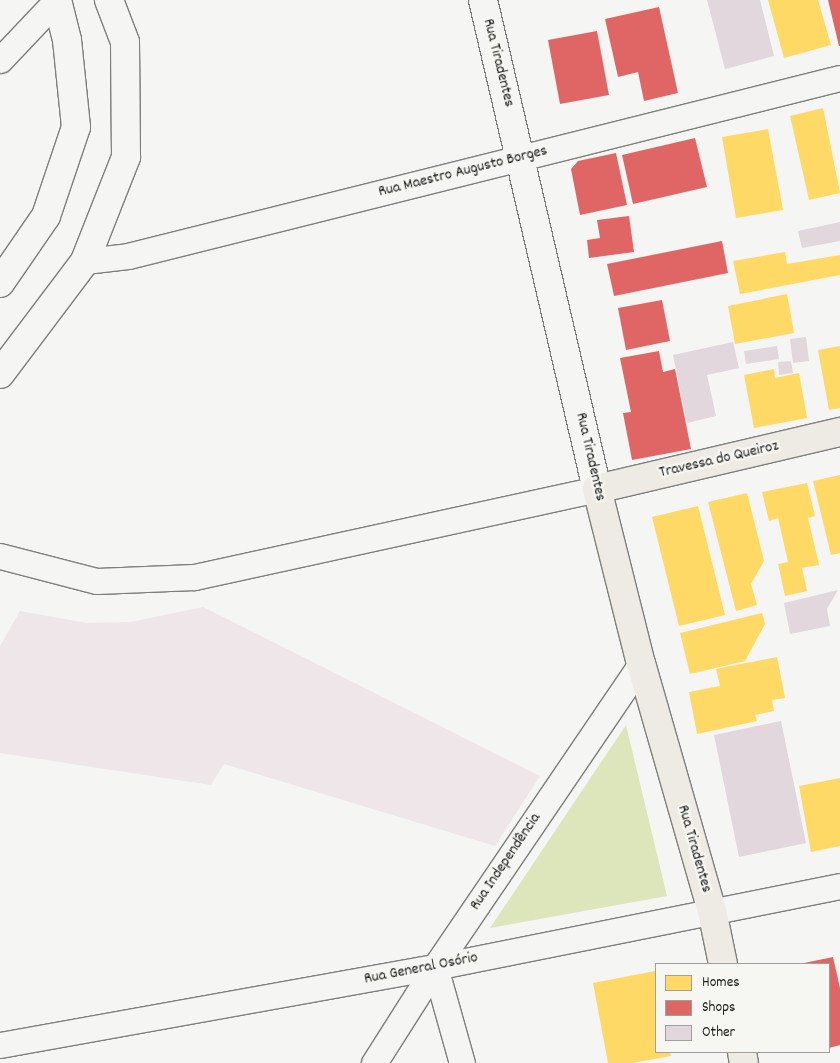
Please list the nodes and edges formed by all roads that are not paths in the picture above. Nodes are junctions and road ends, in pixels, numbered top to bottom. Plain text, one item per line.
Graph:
1 (57, 0) edge
2 (109, 0) edge
3 (483, 0) edge
4 (0, 60) edge
5 (840, 78) edge
6 (522, 158) junction
7 (85, 261) junction
8 (0, 283) edge
9 (0, 374) edge
10 (840, 432) edge
11 (597, 489) junction
12 (0, 556) edge
13 (641, 664) junction
14 (840, 886) edge
15 (712, 911) junction
16 (723, 963) edge
17 (435, 967) junction
18 (0, 1046) edge
19 (374, 1063) edge
20 (462, 1063) edge

1 - 4 street
1 - 8 street
2 - 7 street
3 - 6 street, Rua Tiradentes
5 - 6 street, Rua Maestro Augusto Borges
6 - 7 street, Rua Maestro Augusto Borges
6 - 11 street, Rua Tiradentes
7 - 9 street
10 - 11 main road, Travessa do Queiroz
11 - 12 street
11 - 13 main road, Rua Tiradentes
13 - 15 main road, Rua Tiradentes
13 - 17 street, Rua Independência
14 - 15 street, Rua General Osório
15 - 16 main road, Rua Tiradentes
15 - 17 street, Rua General Osório
17 - 18 street, Rua General Osório
17 - 19 street, Rua Independência
17 - 20 street

